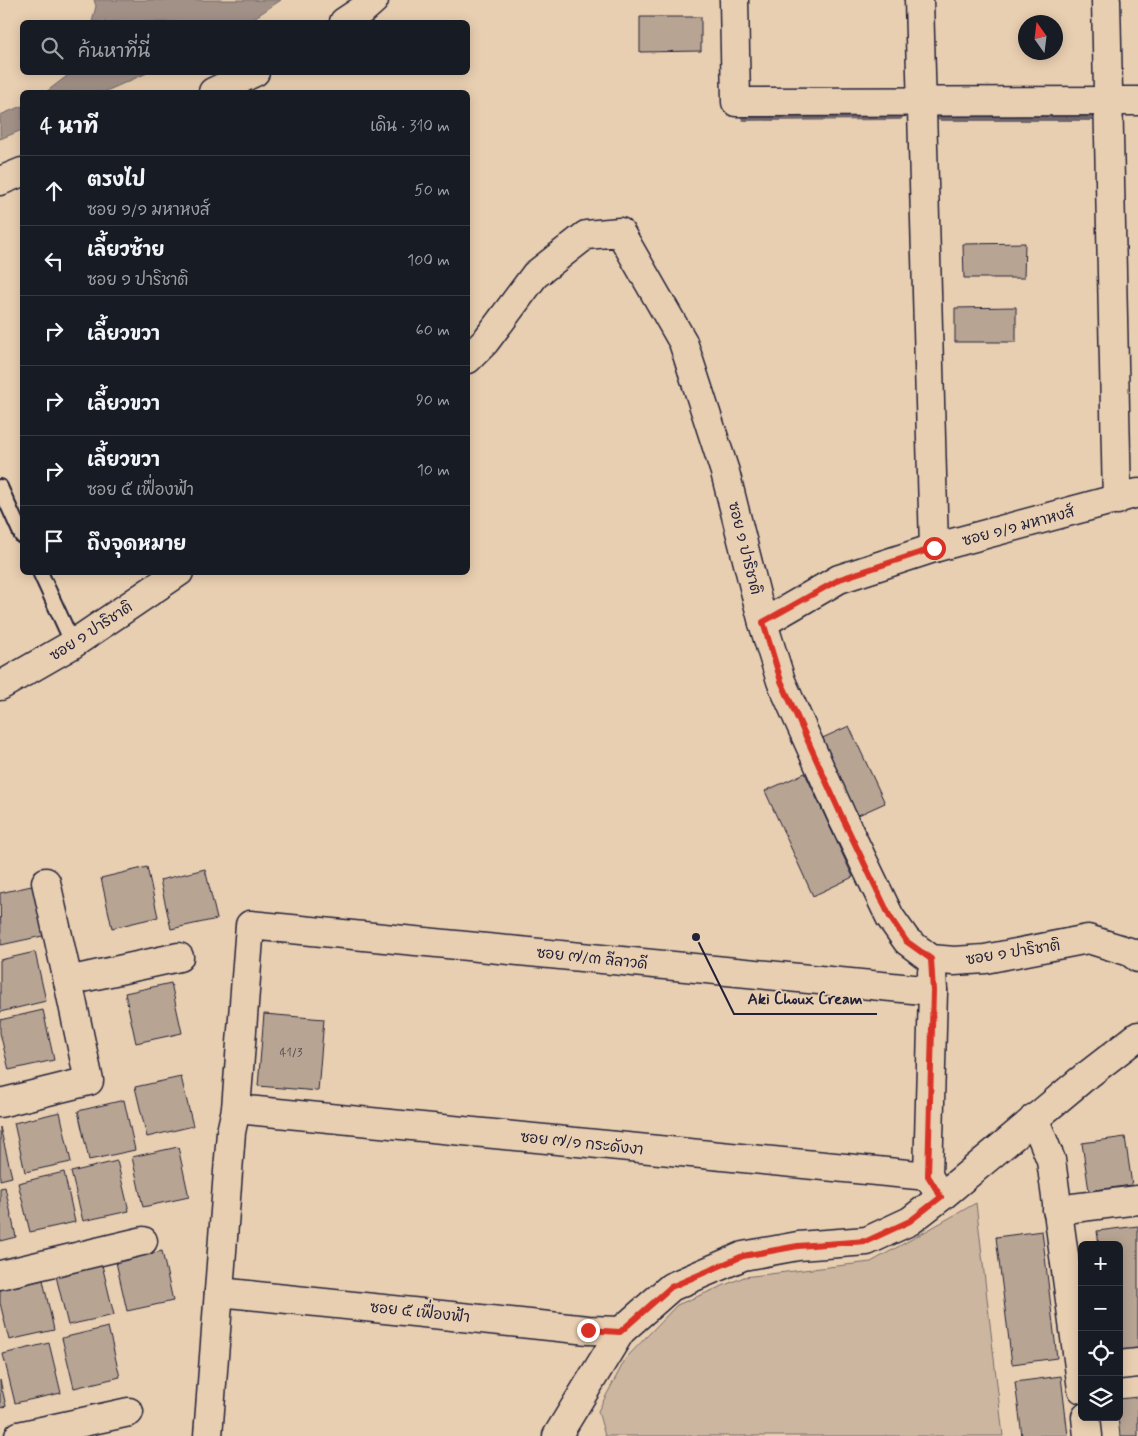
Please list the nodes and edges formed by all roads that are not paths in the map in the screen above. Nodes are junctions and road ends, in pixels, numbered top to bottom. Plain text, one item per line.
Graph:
1 (374, 0) edge
2 (734, 0) edge
3 (919, 0) edge
4 (1106, 0) edge
5 (347, 20) edge
6 (249, 75) edge
7 (217, 90) edge
8 (1108, 101) junction
9 (1138, 101) edge
10 (922, 102) junction
11 (20, 173) edge
12 (0, 181) edge
13 (470, 358) edge
14 (0, 487) edge
15 (1127, 497) edge
16 (20, 532) edge
17 (934, 548) junction
18 (41, 575) edge
19 (175, 575) edge
20 (763, 622) junction
21 (73, 644) junction
22 (0, 686) edge
23 (46, 882) dead end
24 (179, 957) dead end
25 (1138, 958) edge
26 (931, 959) junction
27 (68, 981) junction
28 (933, 991) junction
29 (1138, 1036) edge
30 (0, 1103) edge
31 (236, 1109) junction
32 (1034, 1118) junction
33 (935, 1187) junction
34 (1138, 1200) edge
35 (1058, 1210) junction
36 (143, 1241) dead end
37 (0, 1275) edge
38 (219, 1292) junction
39 (620, 1332) junction
40 (1078, 1354) edge
41 (1138, 1363) edge
42 (1123, 1365) edge
43 (129, 1412) dead end
44 (1086, 1421) edge
45 (18, 1436) edge
46 (208, 1436) edge
47 (557, 1436) edge
48 (1088, 1436) edge

1 - 5 street
2 - 10 street
3 - 10 street
4 - 8 street
6 - 7 street
8 - 9 street
8 - 10 street
8 - 15 street
10 - 17 street
11 - 12 street
13 - 20 street, ซอย ๑ ปาริชาติ
14 - 16 lane
15 - 17 street, ซอย ๑/๑ มหาหงส์
17 - 20 street, ซอย ๑/๑ มหาหงส์
18 - 21 lane
19 - 21 street, ซอย ๑ ปาริชาติ
20 - 26 street, ซอย ๑ ปาริชาติ
21 - 22 street, ซอย ๑ ปาริชาติ
23 - 27 street
24 - 27 street
25 - 26 street, ซอย ๑ ปาริชาติ
26 - 28 street
27 - 30 street
28 - 31 street, ซอย ๗/๓ ลีลาวดี
28 - 33 street
29 - 32 street
31 - 33 street, ซอย ๗/๑ กระดังงา
31 - 38 street
32 - 33 street
32 - 35 street
33 - 39 street
34 - 35 street
35 - 40 street
36 - 37 street
38 - 39 street, ซอย ๕ เฟื่องฟ้า
38 - 46 street
39 - 47 street
41 - 42 street
43 - 45 street
44 - 48 street

